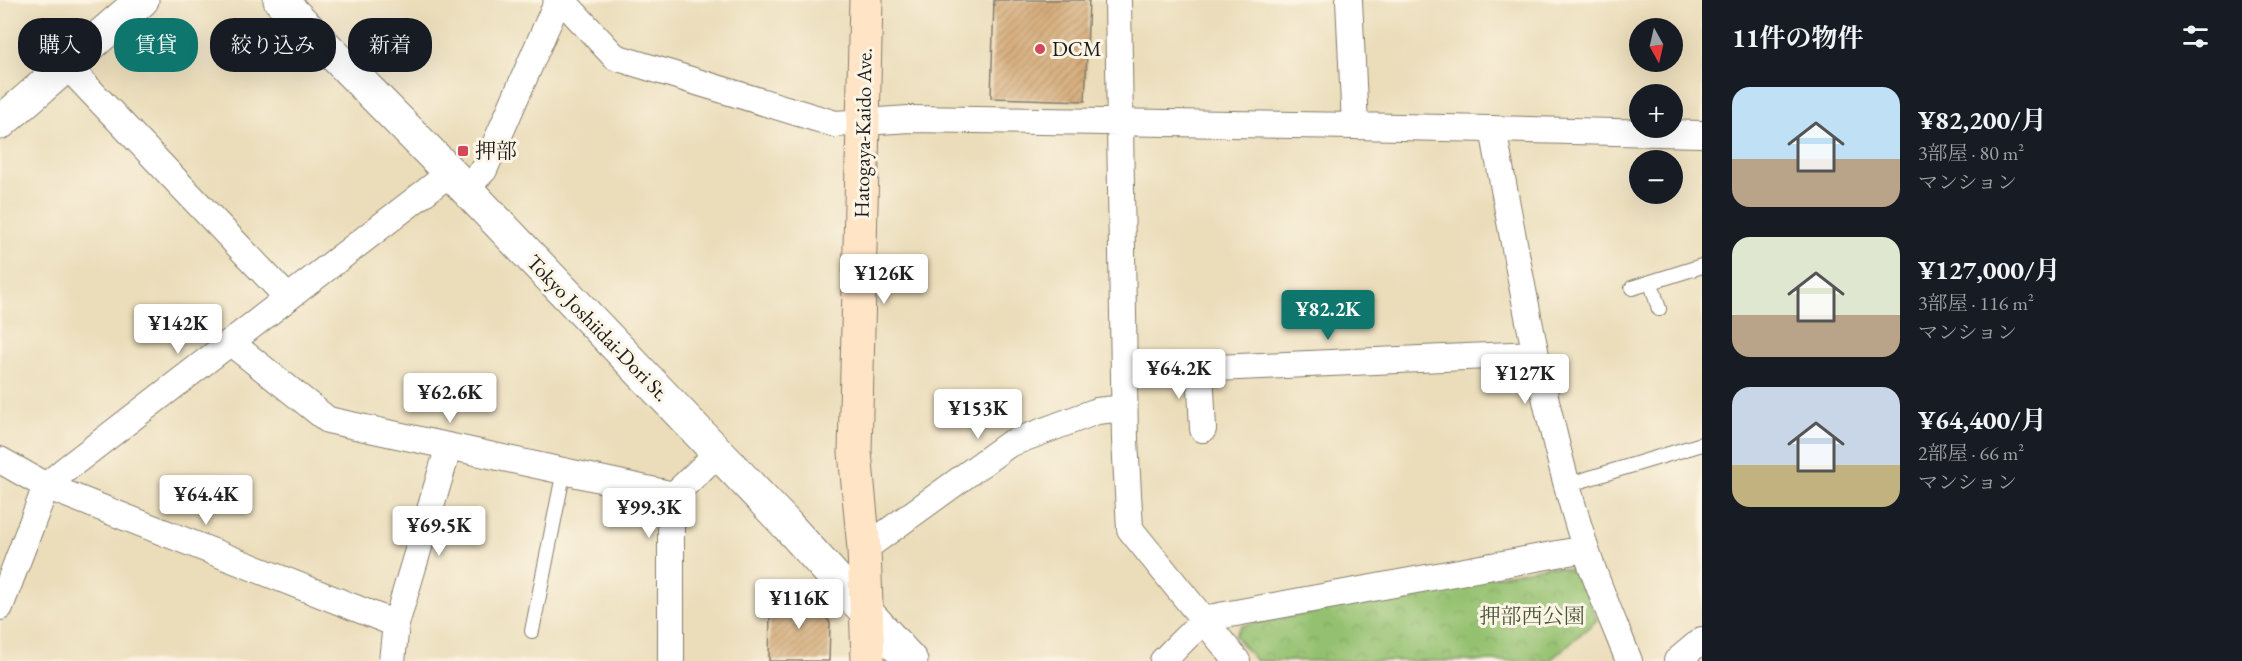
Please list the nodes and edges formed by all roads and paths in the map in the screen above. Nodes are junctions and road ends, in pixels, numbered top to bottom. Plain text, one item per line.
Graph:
1 (142, 0) edge
2 (280, 0) edge
3 (560, 0) edge
4 (866, 0) edge
5 (1118, 0) edge
6 (1349, 0) edge
7 (102, 35) edge
8 (60, 72) edge
9 (73, 72) edge
10 (0, 123) edge
11 (863, 123) junction
12 (1119, 123) junction
13 (1354, 126) junction
14 (1493, 129) junction
15 (1702, 134) edge
16 (458, 181) junction
17 (1702, 266) edge
18 (1651, 283) junction
19 (1632, 288) dead end
20 (288, 298) junction
21 (1659, 309) dead end
22 (230, 342) junction
23 (1535, 354) junction
24 (1200, 369) junction
25 (1124, 372) junction
26 (1124, 408) junction
27 (1203, 429) dead end
28 (1702, 444) edge
29 (449, 446) junction
30 (718, 453) junction
31 (0, 460) edge
32 (564, 470) junction
33 (1567, 485) junction
34 (46, 486) junction
35 (674, 495) junction
36 (864, 549) junction
37 (1585, 549) junction
38 (0, 607) edge
39 (866, 610) junction
40 (1205, 621) junction
41 (396, 624) junction
42 (532, 631) dead end
43 (1702, 640) edge
44 (392, 661) edge
45 (671, 661) edge
46 (868, 661) edge
47 (911, 661) edge
48 (1163, 661) edge
49 (1237, 661) edge
50 (1629, 661) edge
51 (1677, 661) edge

1 - 7 street
2 - 16 street, Tokyo Joshiidai-Dori St.
3 - 11 street
3 - 16 street
4 - 11 main road, Hatogaya-Kaido Ave.
5 - 12 street
6 - 13 street
8 - 10 street
9 - 20 street
11 - 12 street
11 - 36 main road, Hatogaya-Kaido Ave.
12 - 13 street
12 - 25 street
13 - 14 street
14 - 15 street
14 - 23 street
16 - 20 street
16 - 30 street, Tokyo Joshiidai-Dori St.
17 - 18 lane
18 - 19 lane
18 - 21 lane
20 - 22 street
22 - 29 street
22 - 34 street
23 - 24 street
23 - 33 street
24 - 25 street
24 - 27 street
25 - 26 street
26 - 36 street
26 - 40 street
28 - 33 lane
29 - 32 street
29 - 41 street
30 - 35 street
30 - 39 street, Tokyo Joshiidai-Dori St.
31 - 34 street
32 - 35 street
32 - 42 lane
33 - 37 street
34 - 38 street
34 - 41 street
35 - 45 street
36 - 39 main road, Hatogaya-Kaido Ave.
37 - 40 street
37 - 50 street
39 - 46 main road, Hatogaya-Kaido Ave.
39 - 47 street, Tokyo Joshiidai-Dori St.
40 - 48 street
40 - 49 street
41 - 44 street
43 - 51 street

